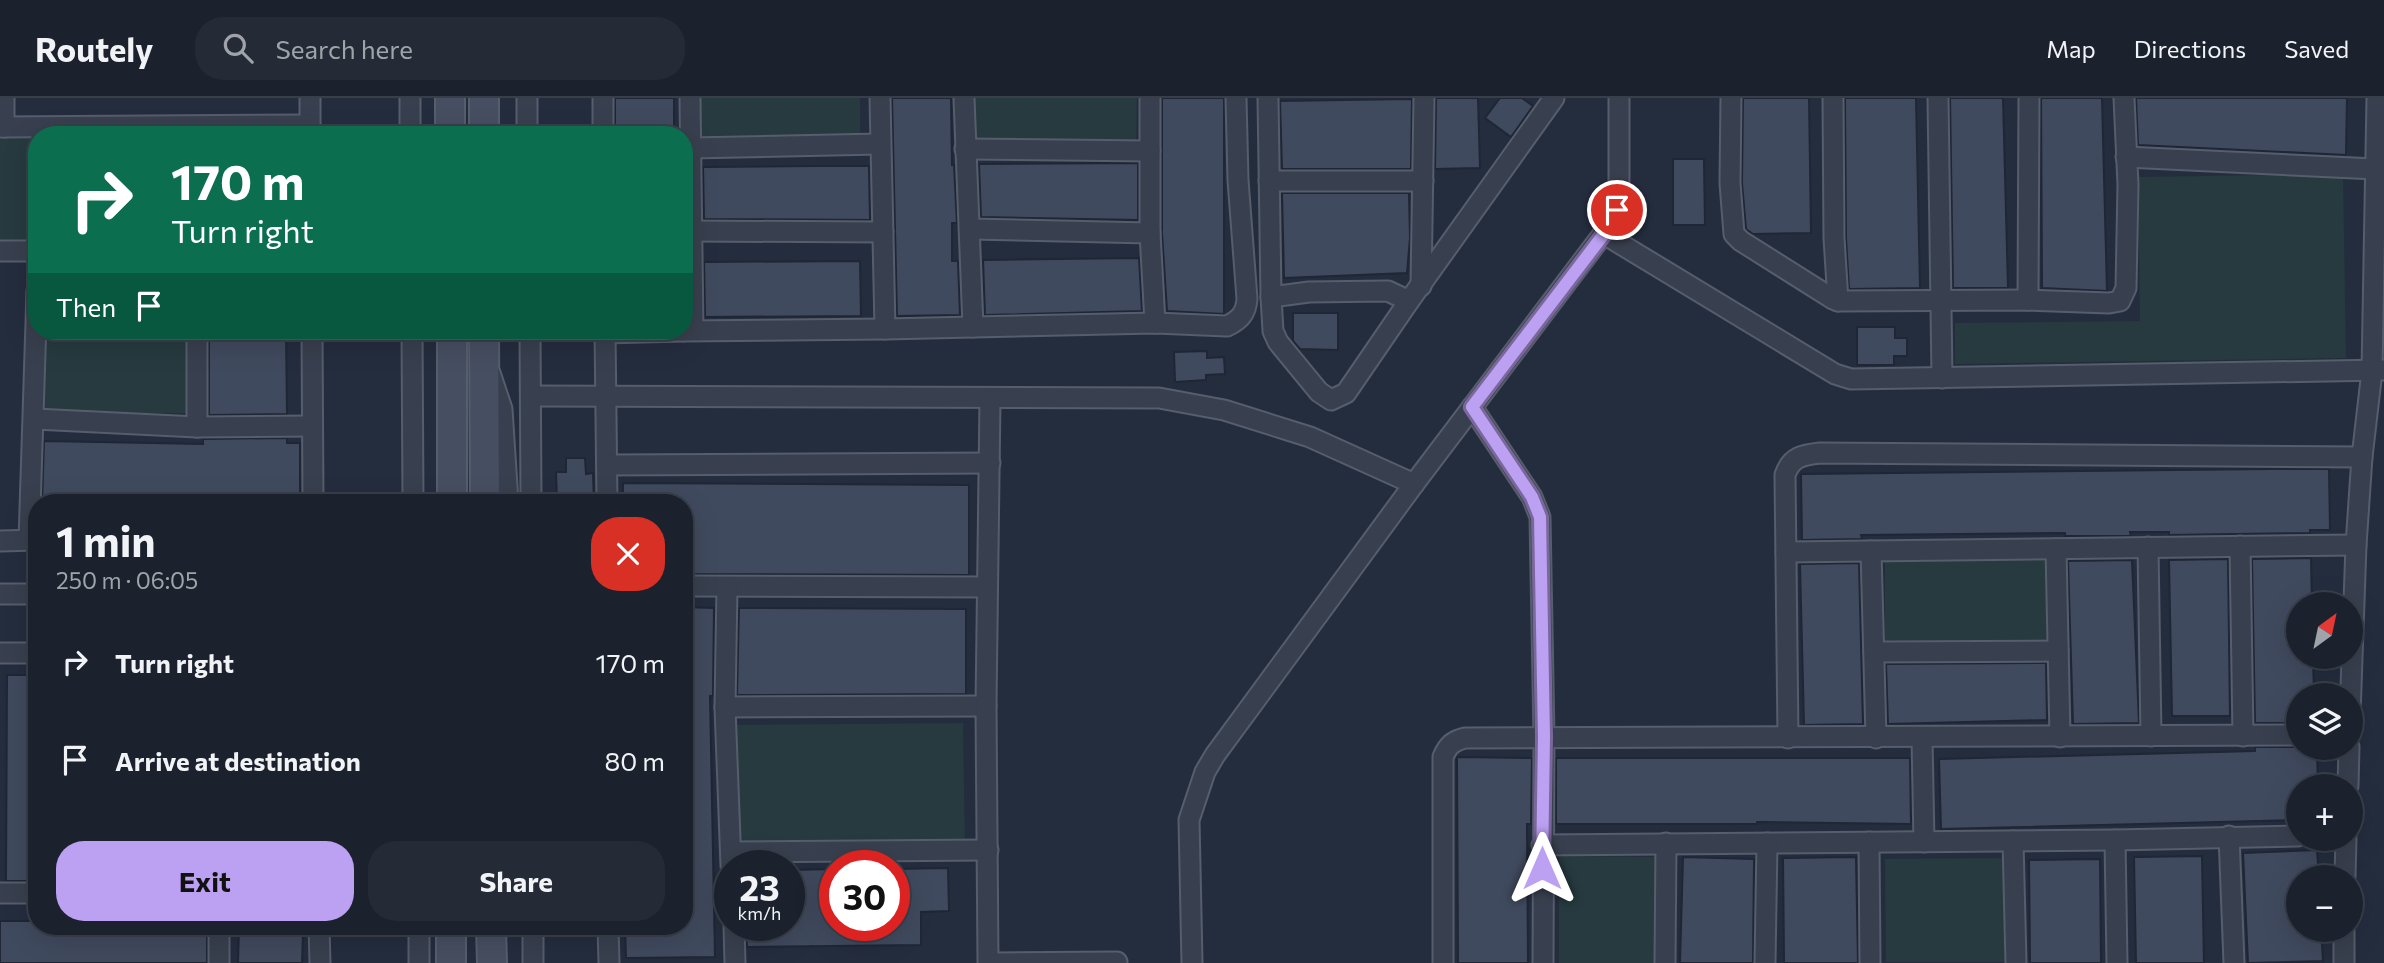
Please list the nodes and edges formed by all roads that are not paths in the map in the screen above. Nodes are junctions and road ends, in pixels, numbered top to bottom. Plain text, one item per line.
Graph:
1 (4, 98) edge
2 (310, 98) edge
3 (410, 98) edge
4 (450, 98) edge
5 (484, 98) edge
6 (527, 98) edge
7 (603, 98) edge
8 (690, 98) edge
9 (880, 98) edge
10 (964, 98) edge
11 (1150, 98) edge
12 (1236, 98) edge
13 (1268, 98) edge
14 (1424, 98) edge
15 (1554, 98) edge
16 (1619, 98) edge
17 (1731, 98) edge
18 (1833, 98) edge
19 (1938, 98) edge
20 (2029, 98) edge
21 (2124, 98) edge
22 (2378, 98) edge
23 (310, 126) edge
24 (410, 126) edge
25 (450, 126) edge
26 (484, 126) edge
27 (527, 126) edge
28 (603, 126) edge
29 (691, 126) edge
30 (2, 127) edge
31 (28, 127) edge
32 (880, 144) junction
33 (693, 148) edge
34 (965, 149) junction
35 (1150, 151) junction
36 (2126, 157) junction
37 (2375, 169) junction
38 (1269, 181) junction
39 (1423, 181) junction
40 (971, 229) junction
41 (693, 231) edge
42 (883, 232) junction
43 (1150, 233) junction
44 (1604, 234) junction
45 (0, 251) edge
46 (28, 251) edge
47 (1415, 293) junction
48 (1270, 297) junction
49 (2028, 300) junction
50 (1838, 301) junction
51 (1942, 301) junction
52 (1155, 323) junction
53 (973, 327) junction
54 (885, 330) junction
55 (693, 331) edge
56 (36, 340) edge
57 (197, 340) edge
58 (312, 340) edge
59 (412, 340) edge
60 (452, 340) edge
61 (530, 340) edge
62 (605, 340) edge
63 (484, 343) edge
64 (2378, 370) edge
65 (1942, 378) junction
66 (531, 396) junction
67 (607, 396) junction
68 (990, 398) junction
69 (1472, 407) junction
70 (35, 419) junction
71 (312, 426) junction
72 (197, 427) junction
73 (2362, 457) junction
74 (990, 463) junction
75 (607, 465) junction
76 (1414, 484) junction
77 (34, 494) edge
78 (313, 494) edge
79 (413, 494) edge
80 (452, 494) edge
81 (485, 494) edge
82 (507, 494) edge
83 (531, 494) edge
84 (607, 494) edge
85 (28, 540) edge
86 (0, 541) edge
87 (2356, 545) junction
88 (2240, 546) junction
89 (2148, 547) junction
90 (2056, 549) junction
91 (1871, 551) junction
92 (1786, 552) junction
93 (693, 586) edge
94 (727, 587) junction
95 (987, 587) junction
96 (0, 594) edge
97 (28, 594) edge
98 (2058, 651) junction
99 (1874, 652) junction
100 (0, 653) edge
101 (28, 653) edge
102 (2351, 683) edge
103 (986, 706) junction
104 (725, 707) junction
105 (2286, 735) edge
106 (2151, 736) junction
107 (2243, 736) junction
108 (1544, 737) junction
109 (2060, 737) junction
110 (1788, 738) junction
111 (1876, 738) junction
112 (1922, 738) junction
113 (2230, 836) junction
114 (2286, 836) edge
115 (2115, 840) junction
116 (2013, 841) junction
117 (1869, 842) junction
118 (1924, 842) junction
119 (1767, 843) junction
120 (1666, 844) junction
121 (1542, 845) junction
122 (731, 850) edge
123 (988, 850) junction
124 (805, 856) edge
125 (0, 893) edge
126 (28, 893) edge
127 (219, 935) edge
128 (319, 935) edge
129 (419, 935) edge
130 (451, 935) edge
131 (491, 935) edge
132 (533, 935) edge
133 (608, 935) edge
134 (734, 941) edge
135 (2344, 942) edge
136 (1117, 962) edge
137 (219, 963) edge
138 (320, 963) edge
139 (419, 963) edge
140 (451, 963) edge
141 (492, 963) edge
142 (533, 963) edge
143 (608, 963) edge
144 (735, 963) edge
145 (988, 963) edge
146 (996, 963) edge
147 (1192, 963) edge
148 (1443, 963) edge
149 (1543, 963) edge
150 (1665, 963) edge
151 (1765, 963) edge
152 (1870, 963) edge
153 (2016, 963) edge
154 (2117, 963) edge
155 (2234, 963) edge
156 (2343, 963) edge

1 - 30 street
2 - 23 street
3 - 24 street
4 - 25 street
5 - 26 street
6 - 27 street
7 - 28 street
8 - 29 street
9 - 32 street
10 - 34 street
11 - 35 street
12 - 52 street
13 - 38 street
14 - 39 street
15 - 47 street
16 - 44 street
17 - 50 street
18 - 50 street
19 - 51 street
20 - 49 street
21 - 36 street
22 - 37 street
30 - 31 street
32 - 33 street
32 - 42 street
34 - 35 street
34 - 40 street
35 - 43 street
36 - 37 street
36 - 49 street
37 - 64 street
38 - 39 street
38 - 48 street
39 - 47 street
40 - 43 street
40 - 53 street
41 - 42 street
42 - 54 street
43 - 52 street
44 - 65 street
44 - 69 street
45 - 46 street
47 - 48 street
47 - 48 street
49 - 51 street
50 - 51 street
51 - 65 street
52 - 53 street
53 - 54 street
54 - 55 street
56 - 70 street
57 - 72 street
58 - 71 street
59 - 79 street
60 - 80 street
61 - 66 street
62 - 67 street
63 - 81 street
63 - 82 street
64 - 65 street
64 - 73 street
66 - 67 street
66 - 83 street
67 - 68 street
67 - 75 street
68 - 74 street
68 - 76 street
69 - 76 street
69 - 108 street
70 - 72 street
70 - 77 street
71 - 72 street
71 - 78 street
73 - 87 street
73 - 92 street
74 - 75 street
74 - 95 street
75 - 84 street
76 - 147 street
85 - 86 street
87 - 88 street
87 - 102 street
88 - 89 street
88 - 107 street
89 - 90 street
89 - 106 street
90 - 91 street
90 - 98 street
91 - 92 street
91 - 99 street
92 - 110 street
93 - 94 street
94 - 95 street
94 - 104 street
95 - 103 street
96 - 97 street
98 - 99 street
98 - 109 street
99 - 111 street
100 - 101 street
103 - 104 street
103 - 123 street
104 - 122 street
105 - 107 street
106 - 107 street
106 - 109 street
108 - 110 street
108 - 121 street
108 - 148 street
109 - 112 street
110 - 111 street
111 - 112 street
112 - 118 street
113 - 114 street
113 - 115 street
113 - 155 street
115 - 116 street
115 - 154 street
116 - 118 street
116 - 153 street
117 - 118 street
117 - 119 street
117 - 152 street
119 - 120 street
119 - 151 street
120 - 121 street
120 - 150 street
121 - 149 street
123 - 124 street
123 - 145 street
125 - 126 street
127 - 137 street
128 - 138 street
129 - 139 street
130 - 140 street
131 - 141 street
132 - 142 street
133 - 143 street
134 - 144 street
135 - 156 street
136 - 146 street

